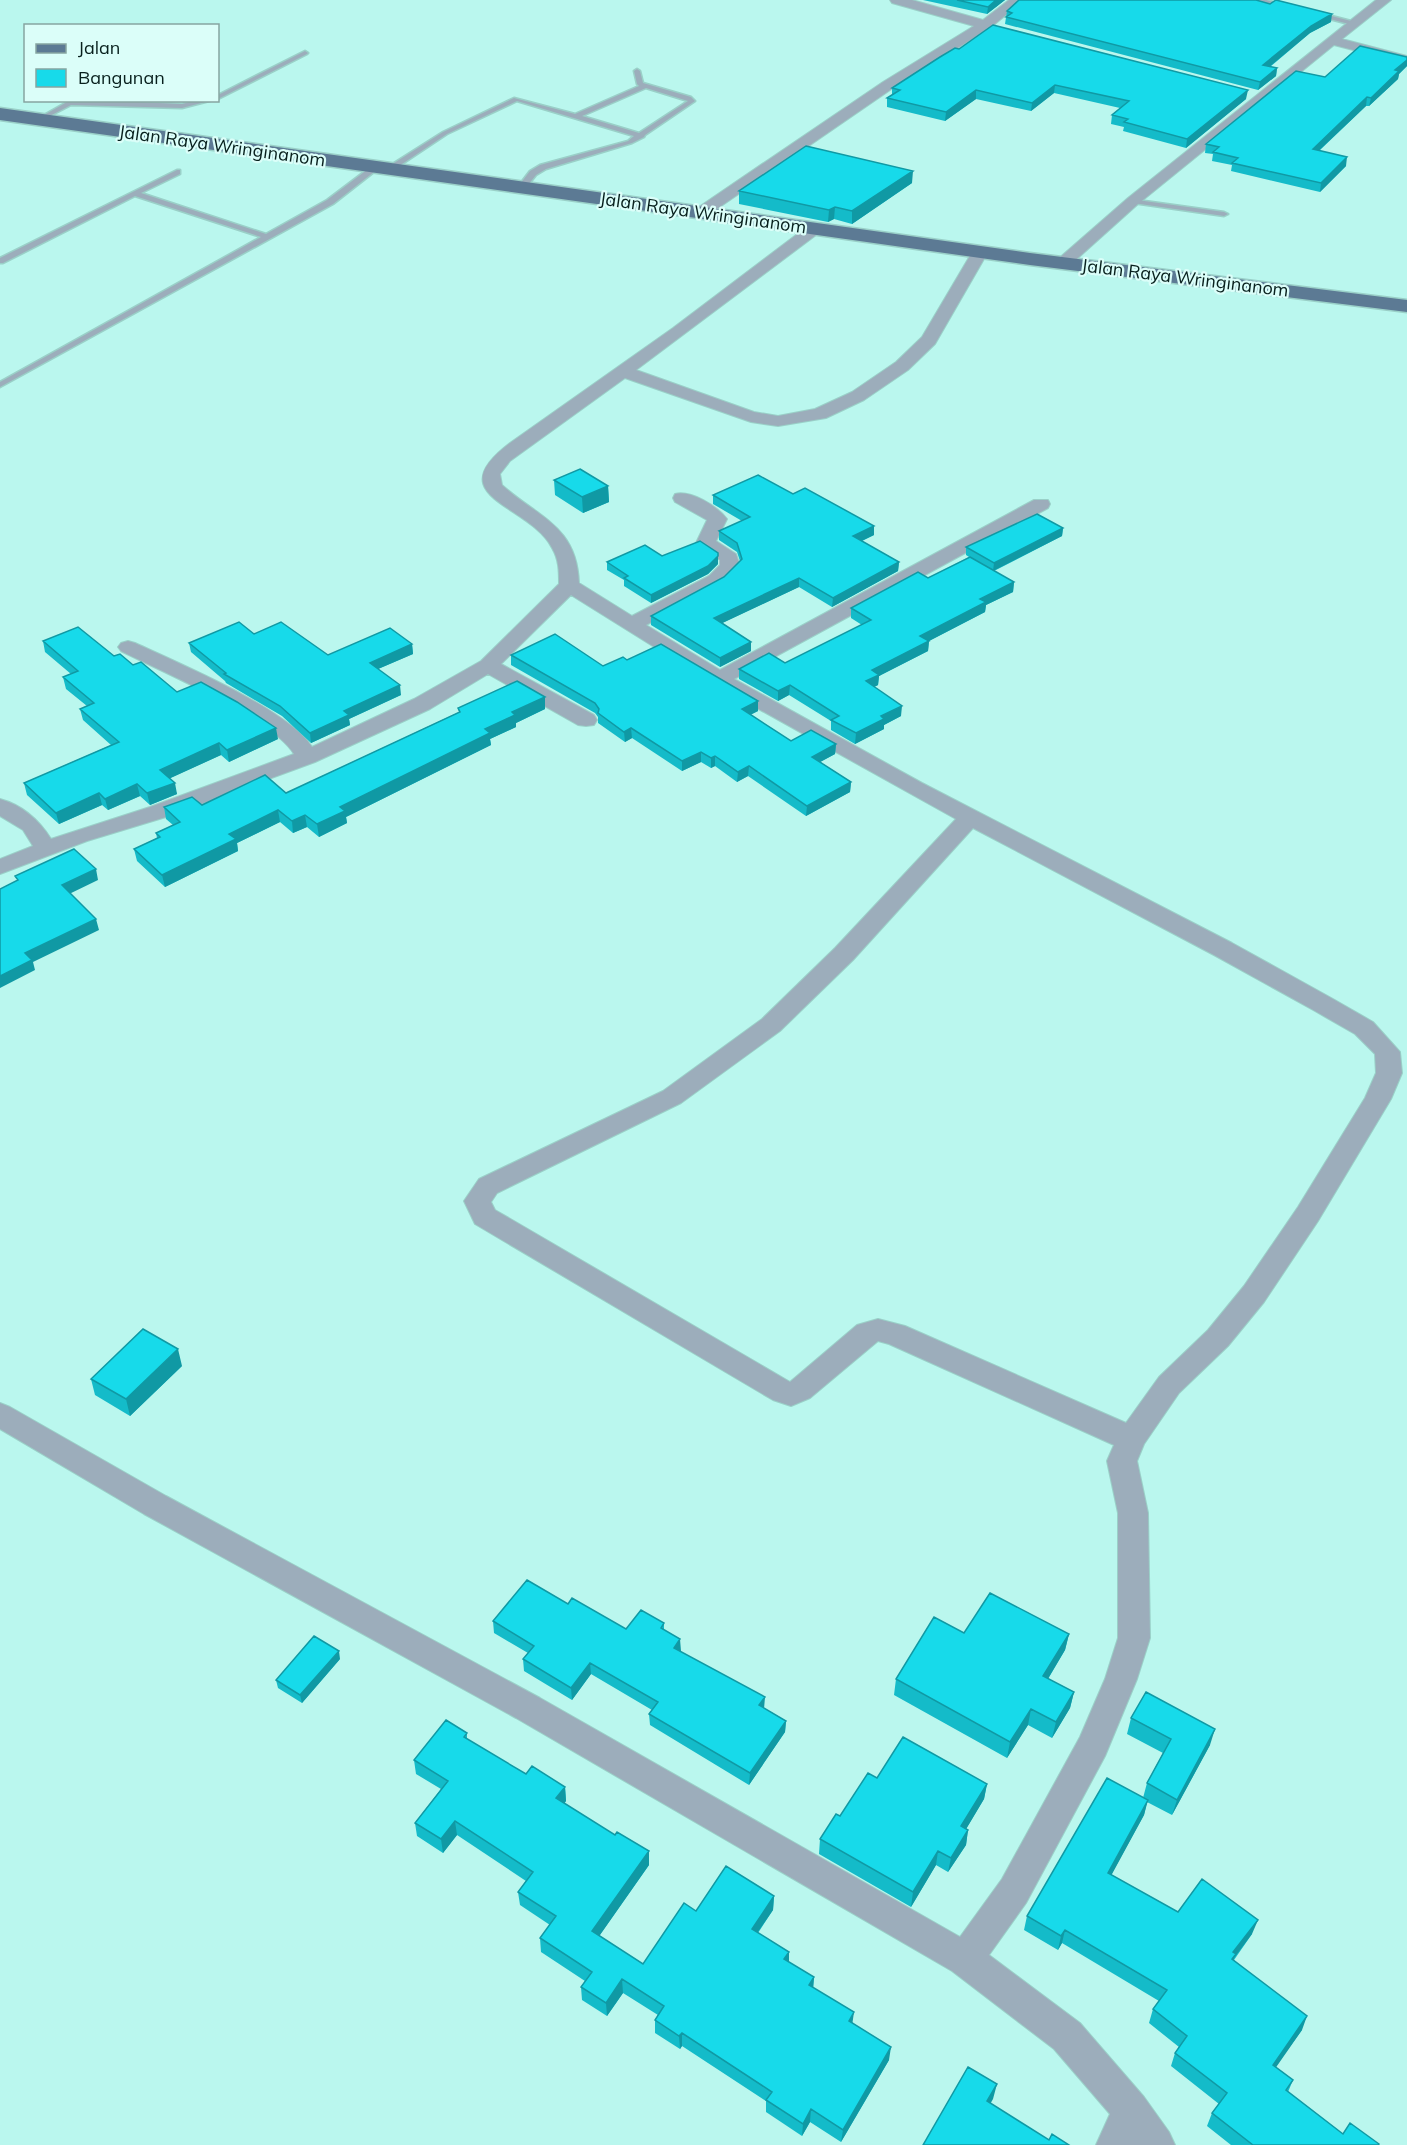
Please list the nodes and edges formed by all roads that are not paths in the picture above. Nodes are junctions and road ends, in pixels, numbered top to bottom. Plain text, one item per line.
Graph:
1 (897, 0) edge
2 (1017, 0) edge
3 (1257, 0) edge
4 (1384, 0) edge
5 (1289, 8) edge
6 (1310, 12) edge
7 (1353, 22) junction
8 (991, 27) junction
9 (1331, 40) junction
10 (305, 53) dead end
11 (1407, 60) edge
12 (637, 71) dead end
13 (644, 86) junction
14 (1240, 91) edge
15 (219, 96) edge
16 (1263, 97) junction
17 (78, 102) edge
18 (78, 102) edge
19 (201, 102) edge
20 (0, 114) edge
21 (576, 116) junction
22 (40, 119) junction
23 (642, 136) junction
24 (381, 169) junction
25 (177, 171) dead end
26 (520, 188) junction
27 (134, 193) junction
28 (1133, 201) junction
29 (702, 212) junction
30 (1224, 214) dead end
31 (814, 229) junction
32 (267, 237) junction
33 (980, 252) junction
34 (0, 261) edge
35 (1063, 263) junction
36 (1407, 306) edge
37 (624, 372) junction
38 (0, 385) edge
39 (682, 498) dead end
40 (1041, 504) dead end
41 (569, 585) junction
42 (632, 624) junction
43 (128, 647) dead end
44 (488, 665) junction
45 (719, 679) junction
46 (586, 720) dead end
47 (307, 757) junction
48 (0, 806) edge
49 (971, 817) junction
50 (46, 849) junction
51 (0, 867) edge
52 (0, 1415) edge
53 (1131, 1439) junction
54 (965, 1959) junction
55 (1131, 2110) junction
56 (1115, 2145) edge
57 (1156, 2145) edge

1 - 8 street
2 - 8 street
3 - 5 lane
4 - 7 street
6 - 7 lane
7 - 9 street
8 - 29 street
9 - 11 street
9 - 16 street
10 - 15 lane
12 - 13 lane
13 - 21 lane
13 - 23 lane
14 - 16 street
16 - 28 street
17 - 22 lane
18 - 19 lane
20 - 22 main road, Jalan Raya Wringinanom
21 - 23 lane
21 - 24 lane
22 - 24 main road, Jalan Raya Wringinanom
23 - 26 lane
24 - 26 main road, Jalan Raya Wringinanom
24 - 32 lane
25 - 27 lane
26 - 29 main road, Jalan Raya Wringinanom
27 - 32 lane
27 - 34 lane
28 - 30 lane
28 - 35 street
29 - 31 main road, Jalan Raya Wringinanom
31 - 33 main road, Jalan Raya Wringinanom
31 - 37 street
32 - 38 lane
33 - 35 main road, Jalan Raya Wringinanom
33 - 37 street
35 - 36 main road, Jalan Raya Wringinanom
37 - 41 street
39 - 42 street
40 - 45 street
41 - 42 street
41 - 44 street
42 - 45 street
43 - 47 street
44 - 46 street
44 - 47 street
45 - 49 street
47 - 50 street
48 - 50 street
49 - 53 street
49 - 53 street
50 - 51 street
52 - 54 street
53 - 54 street
54 - 55 street
55 - 56 street
55 - 57 street

